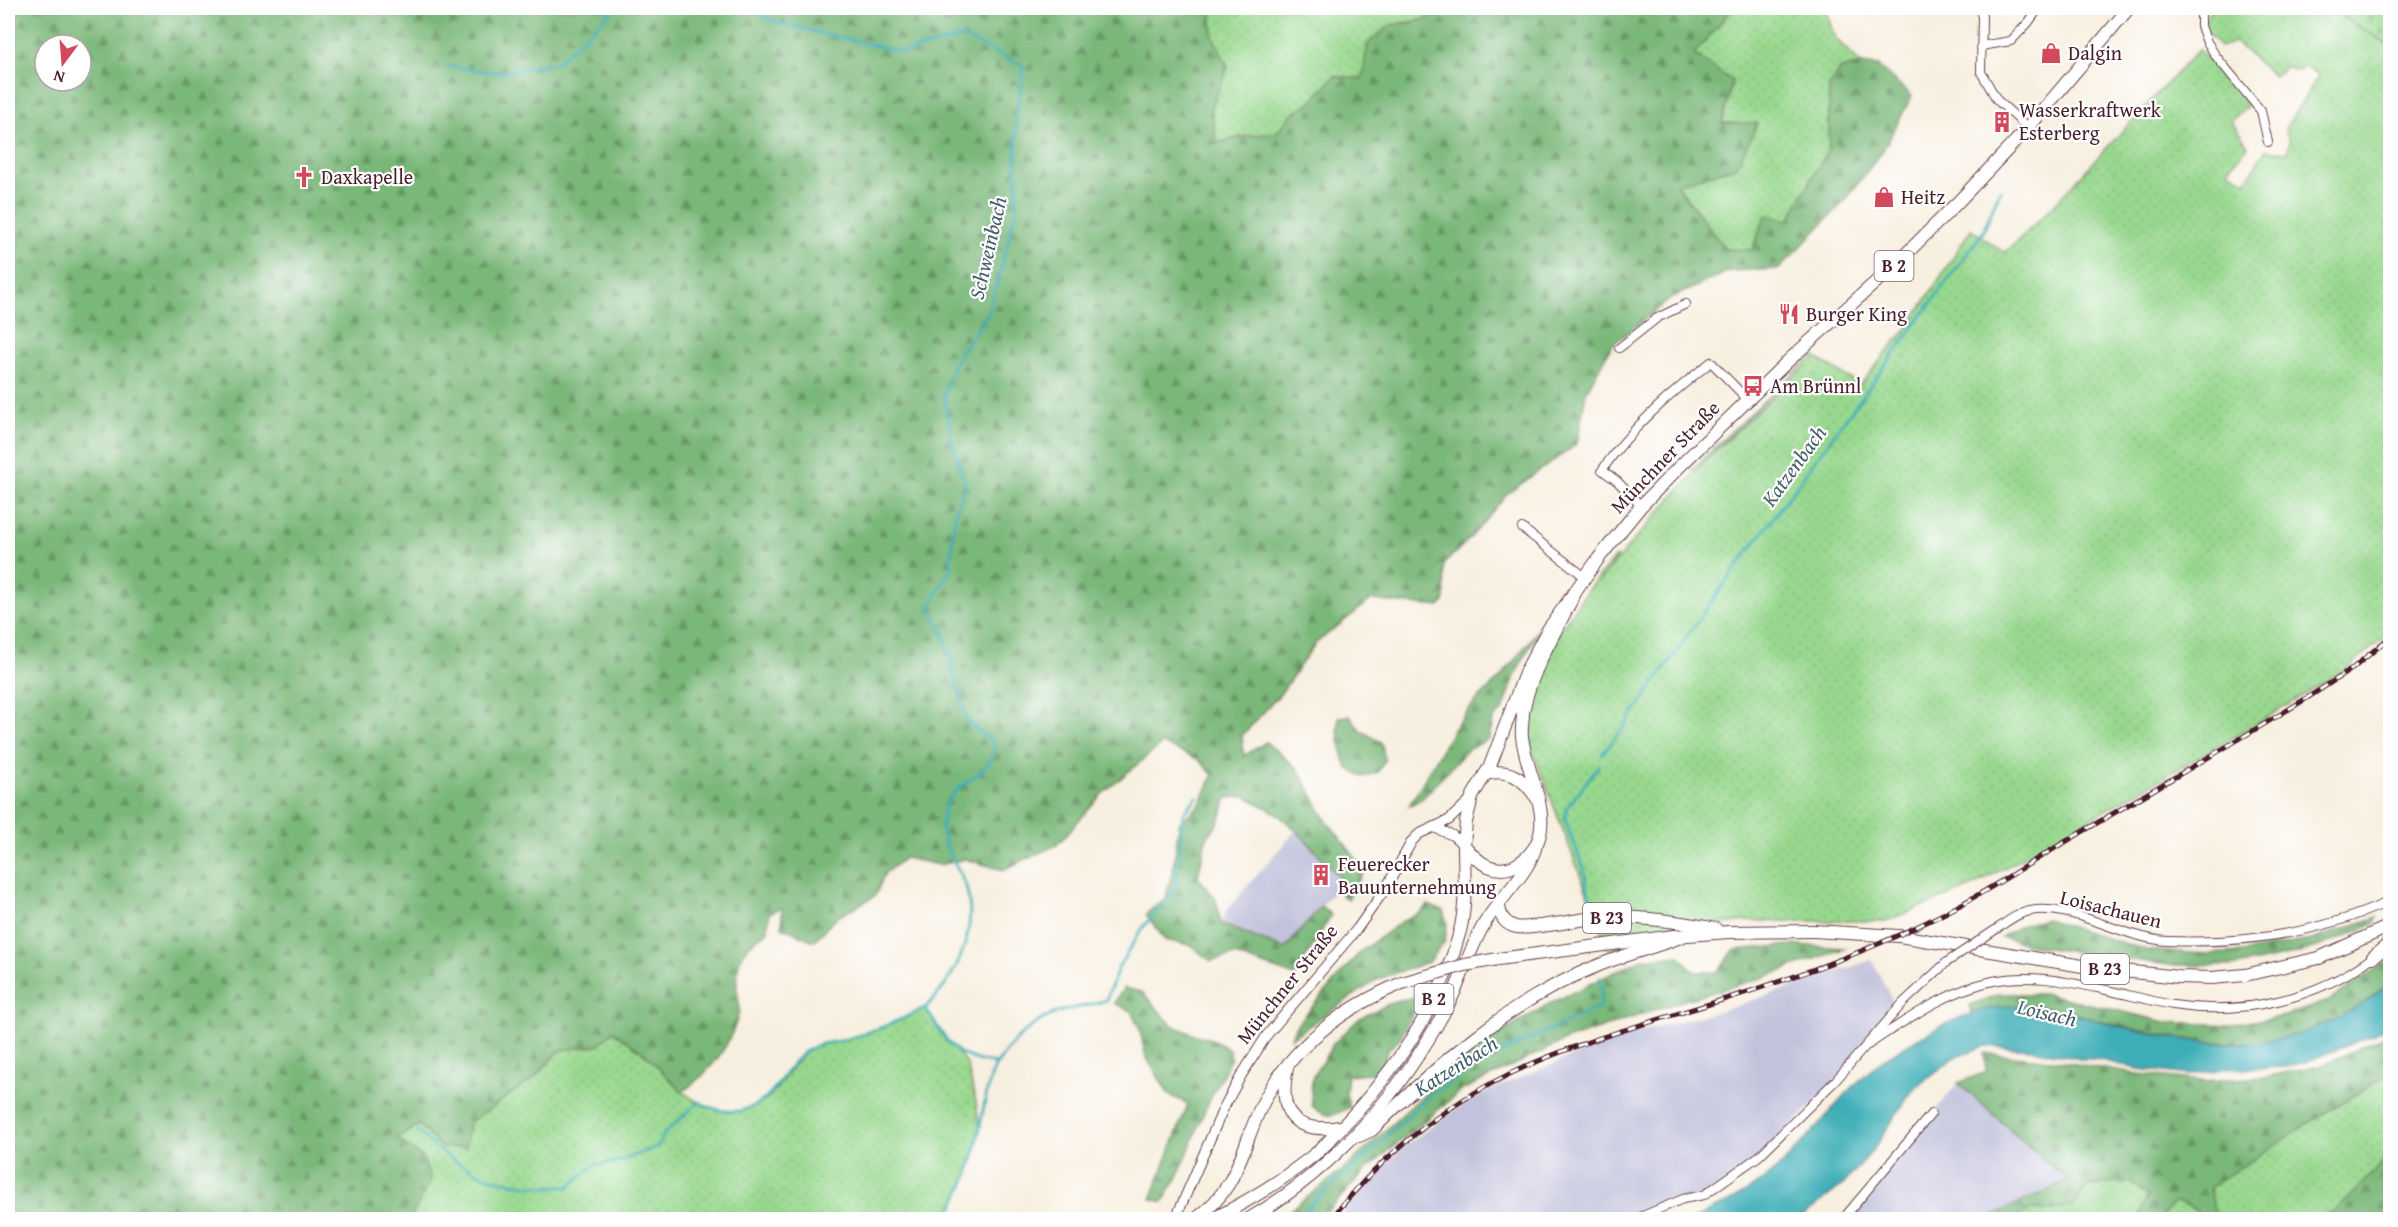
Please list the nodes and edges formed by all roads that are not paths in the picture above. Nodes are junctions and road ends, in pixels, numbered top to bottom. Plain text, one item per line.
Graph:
1 (1979, 8) edge
2 (2039, 8) edge
3 (2129, 8) edge
4 (2200, 8) edge
5 (1981, 46) junction
6 (2028, 128) junction
7 (2268, 142) dead end
8 (1686, 304) dead end
9 (1619, 348) dead end
10 (1748, 400) junction
11 (1641, 506) junction
12 (1522, 528) dead end
13 (1585, 577) junction
14 (1576, 591) junction
15 (1485, 774) junction
16 (1472, 797) junction
17 (1538, 800) junction
18 (1435, 828) junction
19 (1464, 845) junction
20 (1535, 849) junction
21 (2391, 901) edge
22 (1498, 903) junction
23 (2391, 926) edge
24 (1729, 932) junction
25 (1683, 936) junction
26 (2391, 943) edge
27 (2373, 957) joint
28 (1868, 1045) junction
29 (1287, 1066) junction
30 (1931, 1114) dead end
31 (1341, 1127) junction
32 (1352, 1139) junction
33 (1176, 1217) edge
34 (1195, 1220) edge
35 (1211, 1220) edge
36 (1247, 1220) edge
37 (1633, 1220) edge
38 (1842, 1220) edge

1 - 5 street
2 - 5 street
3 - 6 main road, Münchner Straße / B 2
4 - 7 street
5 - 6 street
6 - 10 main road, Münchner Straße / B 2
8 - 9 street
10 - 11 main road, Münchner Straße / B 2
10 - 11 street
11 - 13 main road, Münchner Straße / B 2
12 - 13 street
13 - 14 main road, Münchner Straße / B 2
14 - 15 main road, B 2
14 - 17 main road, B 2
15 - 16 main road, B 2
15 - 17 main road
16 - 18 street, Münchner Straße
16 - 19 main road, B 2
17 - 20 main road, B 2
18 - 19 street
18 - 33 street, Münchner Straße
19 - 20 main road
19 - 31 main road, B 2
20 - 22 main road, B 2
21 - 28 street, Loisachauen, bridge
22 - 24 main road, B 23
22 - 32 main road, B 2
23 - 24 main road, B 23
24 - 25 main road, B 23
25 - 29 main road, B 23, bridge
25 - 32 main road, B 23
26 - 27 main road
27 - 28 street, Loisachauen
28 - 37 street, Loisachauen
29 - 31 main road
29 - 34 main road, B 23
30 - 38 street
31 - 35 main road, B 2
32 - 36 main road, B 2

